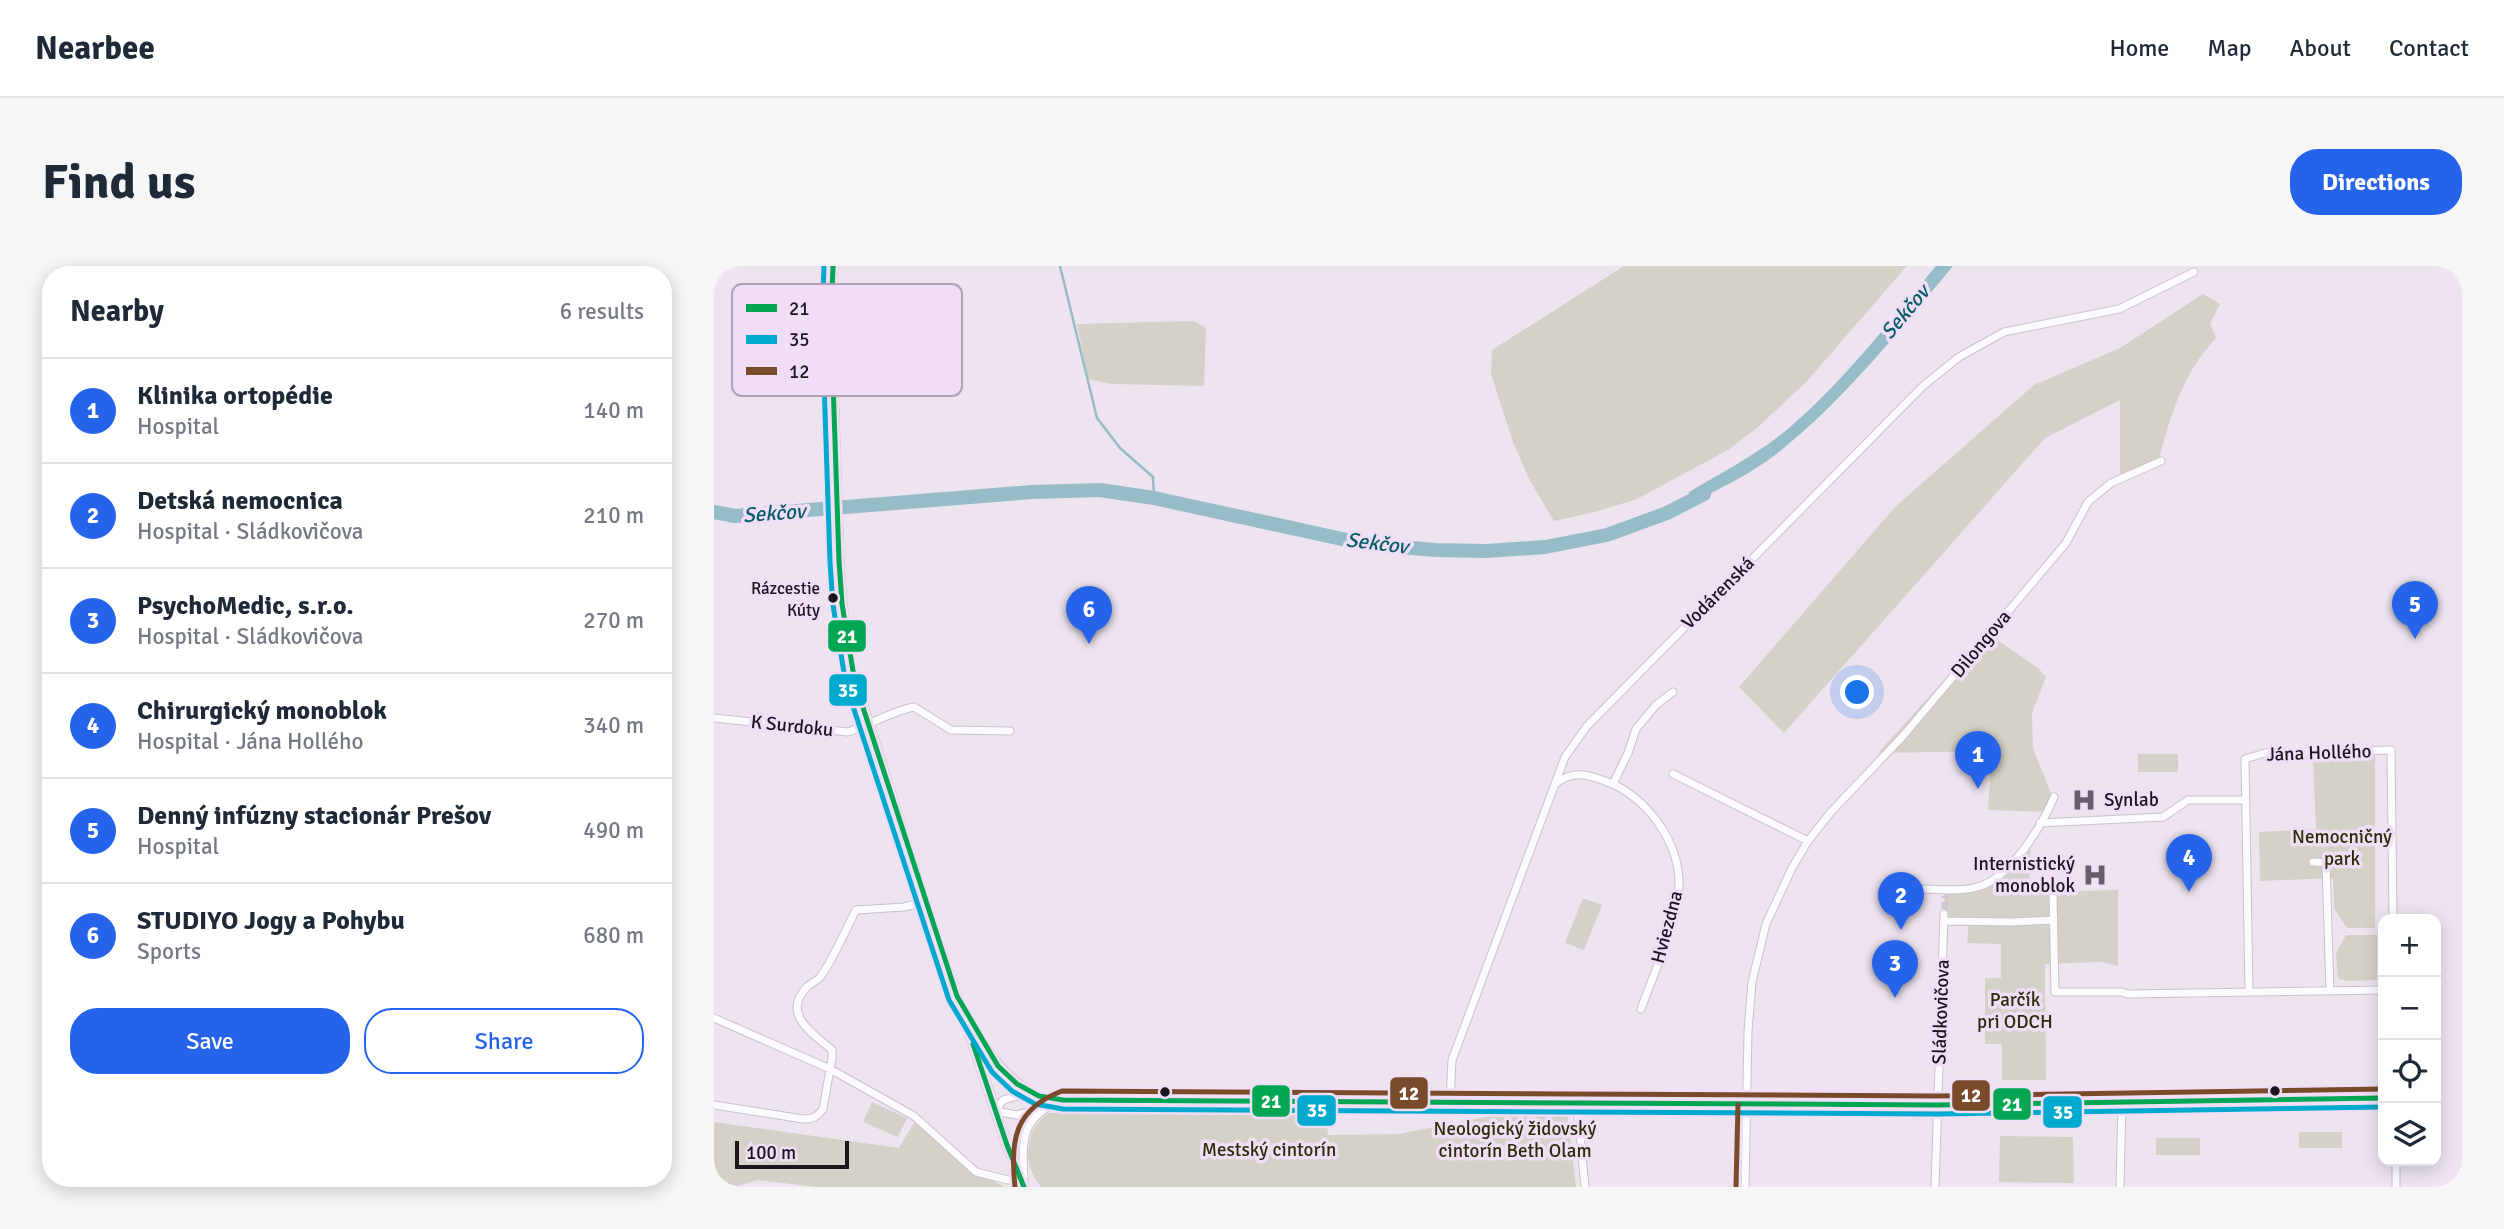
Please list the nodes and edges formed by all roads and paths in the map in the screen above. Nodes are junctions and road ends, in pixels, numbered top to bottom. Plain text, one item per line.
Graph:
1 (833, 266) edge
2 (2194, 272) dead end
3 (832, 284) edge
4 (833, 396) edge
5 (2161, 461) dead end
6 (1674, 692) dead end
7 (714, 718) edge
8 (869, 725) junction
9 (1010, 731) dead end
10 (1673, 774) dead end
11 (1555, 784) junction
12 (1613, 784) junction
13 (2054, 797) dead end
14 (2246, 800) junction
15 (2040, 823) junction
16 (1808, 841) junction
17 (2313, 862) dead end
18 (2326, 864) junction
19 (2343, 864) dead end
20 (1922, 889) dead end
21 (2053, 893) dead end
22 (925, 902) junction
23 (2393, 914) edge
24 (2054, 920) junction
25 (2330, 990) junction
26 (2378, 990) edge
27 (2249, 991) junction
28 (957, 996) junction
29 (1641, 1009) dead end
30 (714, 1018) edge
31 (830, 1069) junction
32 (1039, 1096) junction
33 (2378, 1098) edge
34 (1063, 1100) junction
35 (2122, 1101) junction
36 (1450, 1102) junction
37 (1577, 1103) junction
38 (714, 1105) edge
39 (1747, 1105) junction
40 (1937, 1105) junction
41 (1047, 1106) junction
42 (995, 1111) junction
43 (2396, 1166) edge
44 (1008, 1180) dead end
45 (1024, 1186) edge
46 (1585, 1187) edge
47 (1745, 1187) edge
48 (1935, 1187) edge
49 (2120, 1187) edge
50 (2396, 1187) edge

1 - 3 main road
2 - 11 street, Vodárenská
4 - 8 main road
5 - 16 street, Dilongova
6 - 12 street
7 - 8 street, K Surdoku
8 - 9 street, K Surdoku
8 - 22 main road
10 - 16 street
11 - 12 street, Hviezdna
11 - 36 street, Vodárenská
12 - 29 street, Hviezdna
13 - 15 street
14 - 15 street
14 - 23 street, Jána Hollého
14 - 27 street, Jána Hollého
15 - 20 street
16 - 39 street, Dilongova
17 - 18 street
18 - 19 street
18 - 25 street
21 - 24 street
22 - 28 main road
22 - 31 street
24 - 27 street
24 - 40 street, Sládkovičova
25 - 26 street
25 - 27 street
28 - 32 street
28 - 42 main road
30 - 31 street
31 - 38 street
31 - 44 street
32 - 34 street
32 - 42 street
33 - 35 street
34 - 36 street
34 - 41 street
35 - 40 street
35 - 49 street
36 - 37 street
37 - 39 street
37 - 46 street
39 - 40 street
39 - 47 street, Dilongova
40 - 48 street, Sládkovičova
41 - 42 street
41 - 45 street
42 - 45 main road
43 - 50 street

